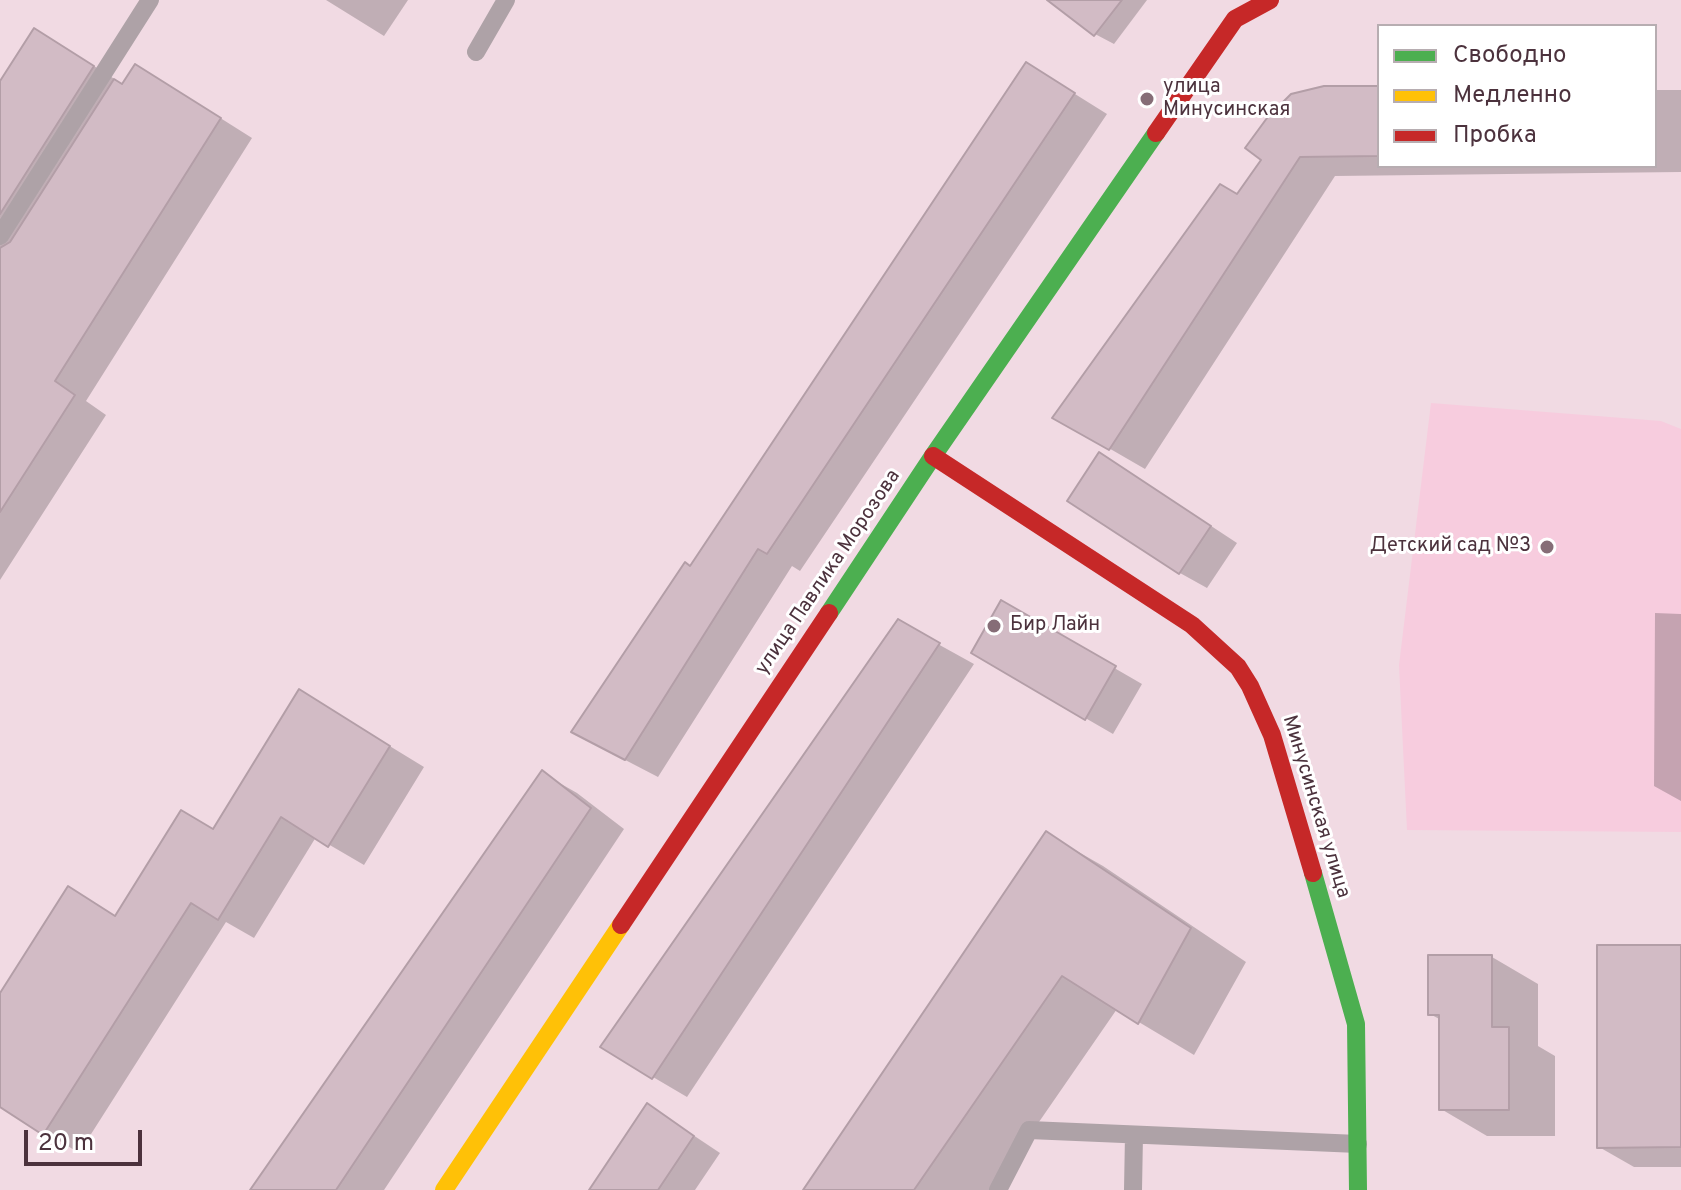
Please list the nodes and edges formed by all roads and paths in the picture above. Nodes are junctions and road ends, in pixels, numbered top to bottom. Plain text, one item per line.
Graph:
1 (150, 0) edge
2 (506, 0) edge
3 (1270, 0) edge
4 (476, 52) dead end
5 (0, 236) edge
6 (933, 456) junction
7 (1134, 1135) junction
8 (1358, 1144) junction
9 (444, 1190) edge
10 (998, 1190) edge
11 (1133, 1190) edge
12 (1358, 1190) edge

1 - 5 lane
2 - 4 lane
3 - 6 street, улица Павлика Морозова
6 - 8 street, Минусинская улица
6 - 9 street, улица Павлика Морозова
7 - 8 lane
7 - 10 lane
7 - 11 lane
8 - 12 street, Минусинская улица

